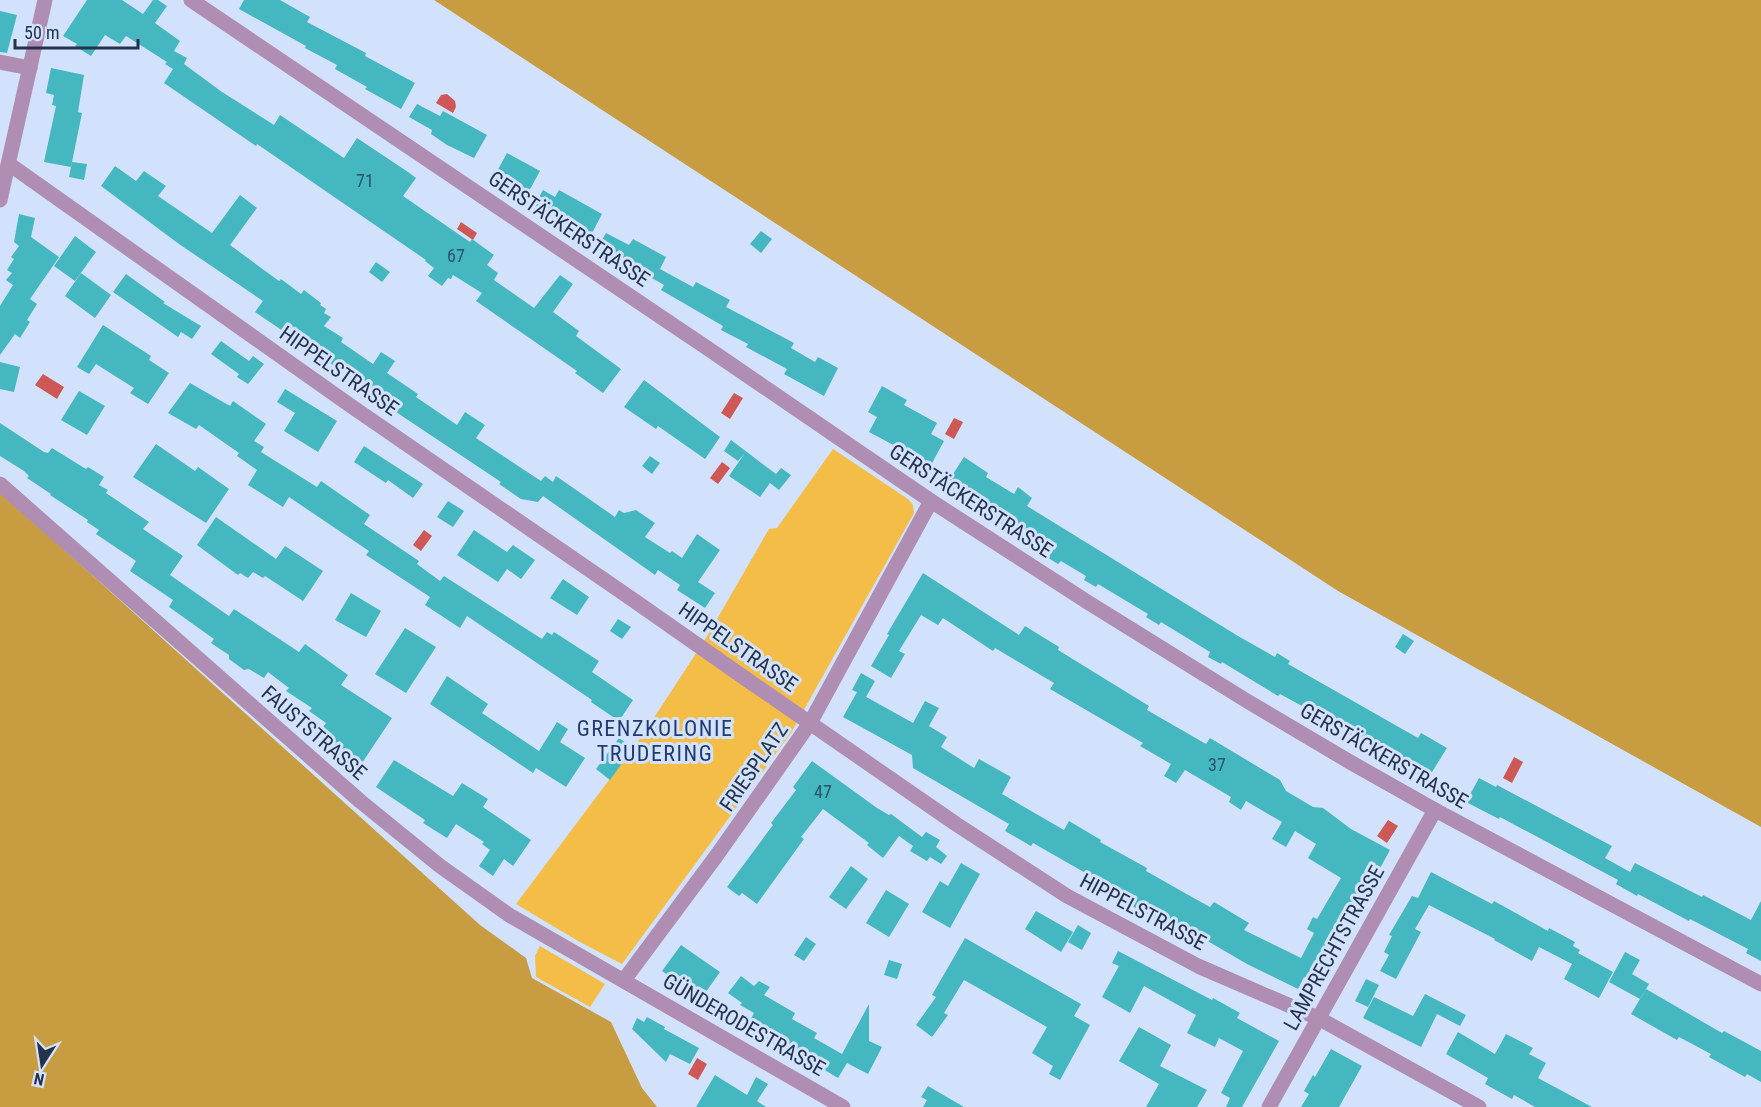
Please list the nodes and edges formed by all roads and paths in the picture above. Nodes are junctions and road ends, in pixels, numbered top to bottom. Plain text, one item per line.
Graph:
1 (45, 0) edge
2 (191, 0) edge
3 (0, 62) edge
4 (30, 68) junction
5 (9, 164) junction
6 (0, 200) edge
7 (0, 484) edge
8 (931, 501) junction
9 (810, 723) junction
10 (1435, 810) junction
11 (624, 980) junction
12 (1761, 984) edge
13 (1318, 1018) junction
14 (843, 1107) edge
15 (1269, 1107) edge
16 (1479, 1107) edge

1 - 4 street
2 - 8 street, GERSTÄCKERSTRASSE
3 - 4 street
4 - 5 street
5 - 6 street
5 - 9 street, HIPPELSTRASSE
7 - 11 street, FAUSTSTRASSE
8 - 9 street, FRIESPLATZ
8 - 10 street, GERSTÄCKERSTRASSE
9 - 11 street, FRIESPLATZ
9 - 13 street, HIPPELSTRASSE
10 - 12 street, GERSTÄCKERSTRASSE
10 - 13 street, LAMPRECHTSTRASSE
11 - 14 street, GÜNDERODESTRASSE
13 - 15 street, LAMPRECHTSTRASSE
13 - 16 street, HIPPELSTRASSE

